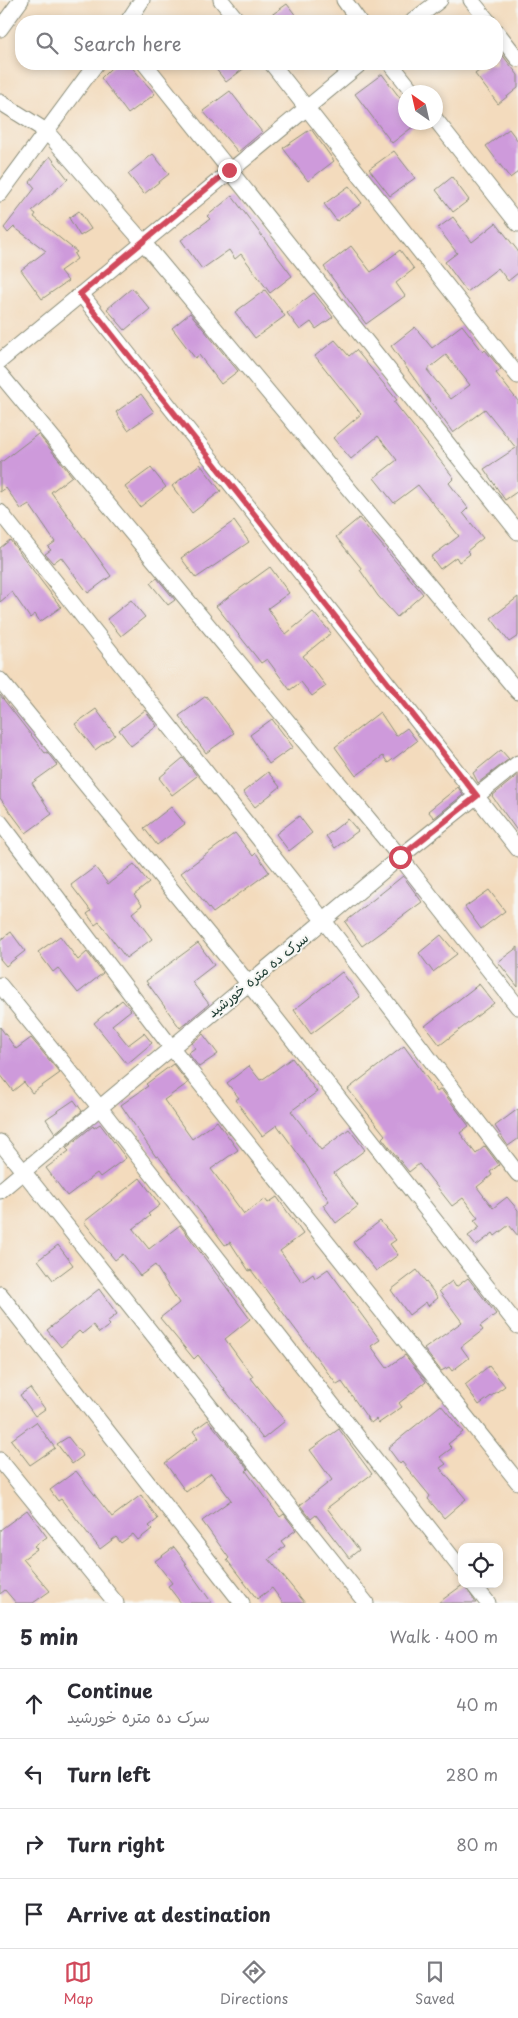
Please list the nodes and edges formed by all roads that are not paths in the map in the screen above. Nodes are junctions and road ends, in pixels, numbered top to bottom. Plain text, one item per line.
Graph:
1 (20, 0) edge
2 (142, 0) edge
3 (220, 0) edge
4 (344, 0) edge
5 (440, 0) edge
6 (472, 0) edge
7 (132, 15) edge
8 (233, 15) edge
9 (355, 15) edge
10 (421, 15) edge
11 (483, 15) edge
12 (0, 29) edge
13 (503, 40) edge
14 (518, 60) edge
15 (92, 70) edge
16 (149, 70) edge
17 (277, 70) edge
18 (353, 70) edge
19 (395, 70) edge
20 (407, 85) edge
21 (0, 102) edge
22 (307, 108) junction
23 (443, 129) edge
24 (46, 131) junction
25 (229, 170) junction
26 (0, 194) edge
27 (518, 224) edge
28 (143, 242) junction
29 (80, 294) junction
30 (0, 361) edge
31 (0, 374) edge
32 (518, 376) edge
33 (0, 512) edge
34 (518, 532) edge
35 (0, 680) edge
36 (518, 692) edge
37 (518, 763) edge
38 (477, 796) junction
39 (0, 822) edge
40 (518, 849) edge
41 (400, 857) junction
42 (324, 921) junction
43 (248, 983) junction
44 (0, 985) edge
45 (518, 1007) edge
46 (171, 1046) junction
47 (100, 1108) junction
48 (0, 1142) edge
49 (23, 1173) junction
50 (518, 1174) edge
51 (0, 1191) edge
52 (0, 1294) edge
53 (518, 1326) edge
54 (0, 1460) edge
55 (518, 1482) edge
56 (458, 1565) edge
57 (476, 1588) edge
58 (116, 1603) edge
59 (242, 1603) edge
60 (366, 1603) edge
61 (488, 1603) edge

1 - 12 street
2 - 7 street
3 - 8 street
4 - 9 street
5 - 10 street
6 - 11 street
13 - 14 street
15 - 24 street
16 - 25 street
17 - 22 street
18 - 22 street
19 - 20 street
21 - 24 street
22 - 25 street
22 - 32 street
23 - 27 street
24 - 26 street
24 - 28 street
25 - 28 street
25 - 34 street
28 - 29 street
28 - 36 street
29 - 30 street
29 - 38 street
31 - 41 street
33 - 42 street
35 - 43 street
37 - 38 street, سرک ده متره خورشید
38 - 40 street
38 - 41 street, سرک ده متره خورشید
39 - 46 street
41 - 42 street, سرک ده متره خورشید
41 - 45 street
42 - 43 street, سرک ده متره خورشید
42 - 50 street
43 - 46 street, سرک ده متره خورشید
43 - 53 street
44 - 47 street
46 - 47 street, سرک ده متره خورشید
46 - 55 street
47 - 49 street, سرک ده متره خورشید
47 - 56 street
48 - 49 street
49 - 51 street, سرک ده متره خورشید
49 - 60 street
52 - 59 street
54 - 58 street
57 - 61 street

